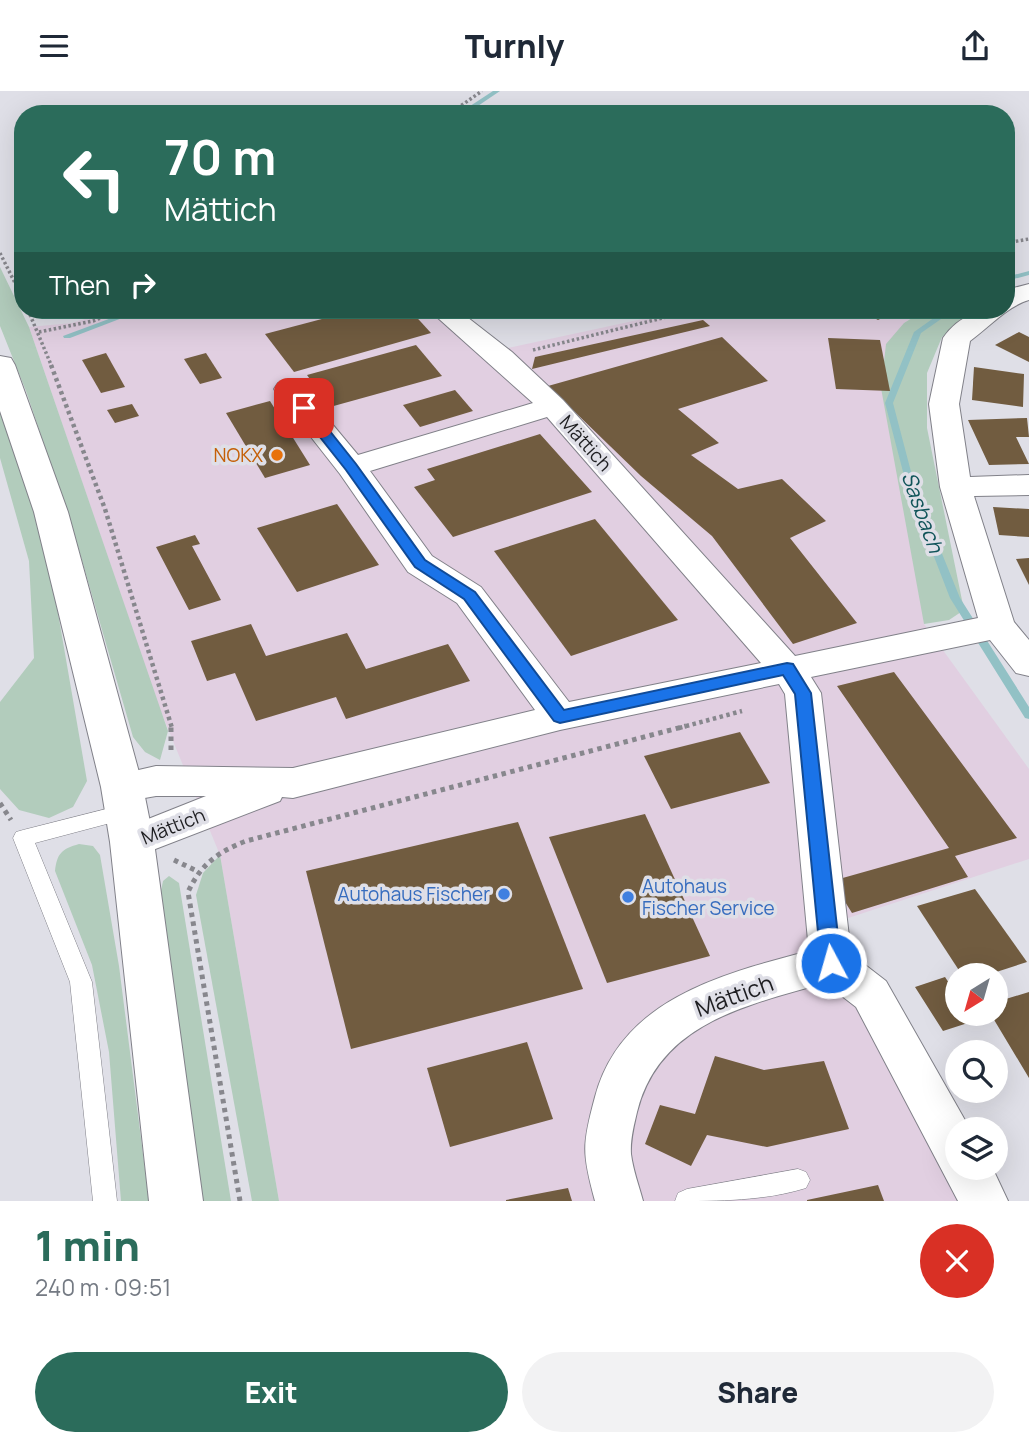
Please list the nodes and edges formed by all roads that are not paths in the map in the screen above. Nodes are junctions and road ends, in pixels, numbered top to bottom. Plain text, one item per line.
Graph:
1 (453, 319) edge
2 (983, 319) edge
3 (0, 365) edge
4 (288, 389) dead end
5 (553, 406) junction
6 (351, 467) junction
7 (1029, 485) edge
8 (956, 487) junction
9 (992, 627) junction
10 (1029, 664) edge
11 (787, 669) junction
12 (560, 717) junction
13 (293, 783) junction
14 (134, 805) junction
15 (831, 963) junction
16 (945, 1129) edge
17 (797, 1180) dead end
18 (973, 1180) edge
19 (105, 1201) edge
20 (176, 1201) edge
21 (619, 1201) edge
22 (687, 1201) edge
23 (984, 1201) edge

1 - 5 street, Mättich
2 - 8 street
3 - 14 street
4 - 6 street
5 - 6 street, Mättich
5 - 11 street, Mättich
6 - 12 street
7 - 8 street
8 - 9 street
9 - 10 street
9 - 11 street, Mättich
11 - 12 street, Mättich
11 - 15 street, Mättich
12 - 13 street, Mättich
13 - 14 street, Mättich
13 - 14 street, Mättich
14 - 19 lane
14 - 20 street
15 - 16 street
15 - 21 street, Mättich
17 - 22 lane
18 - 23 street

